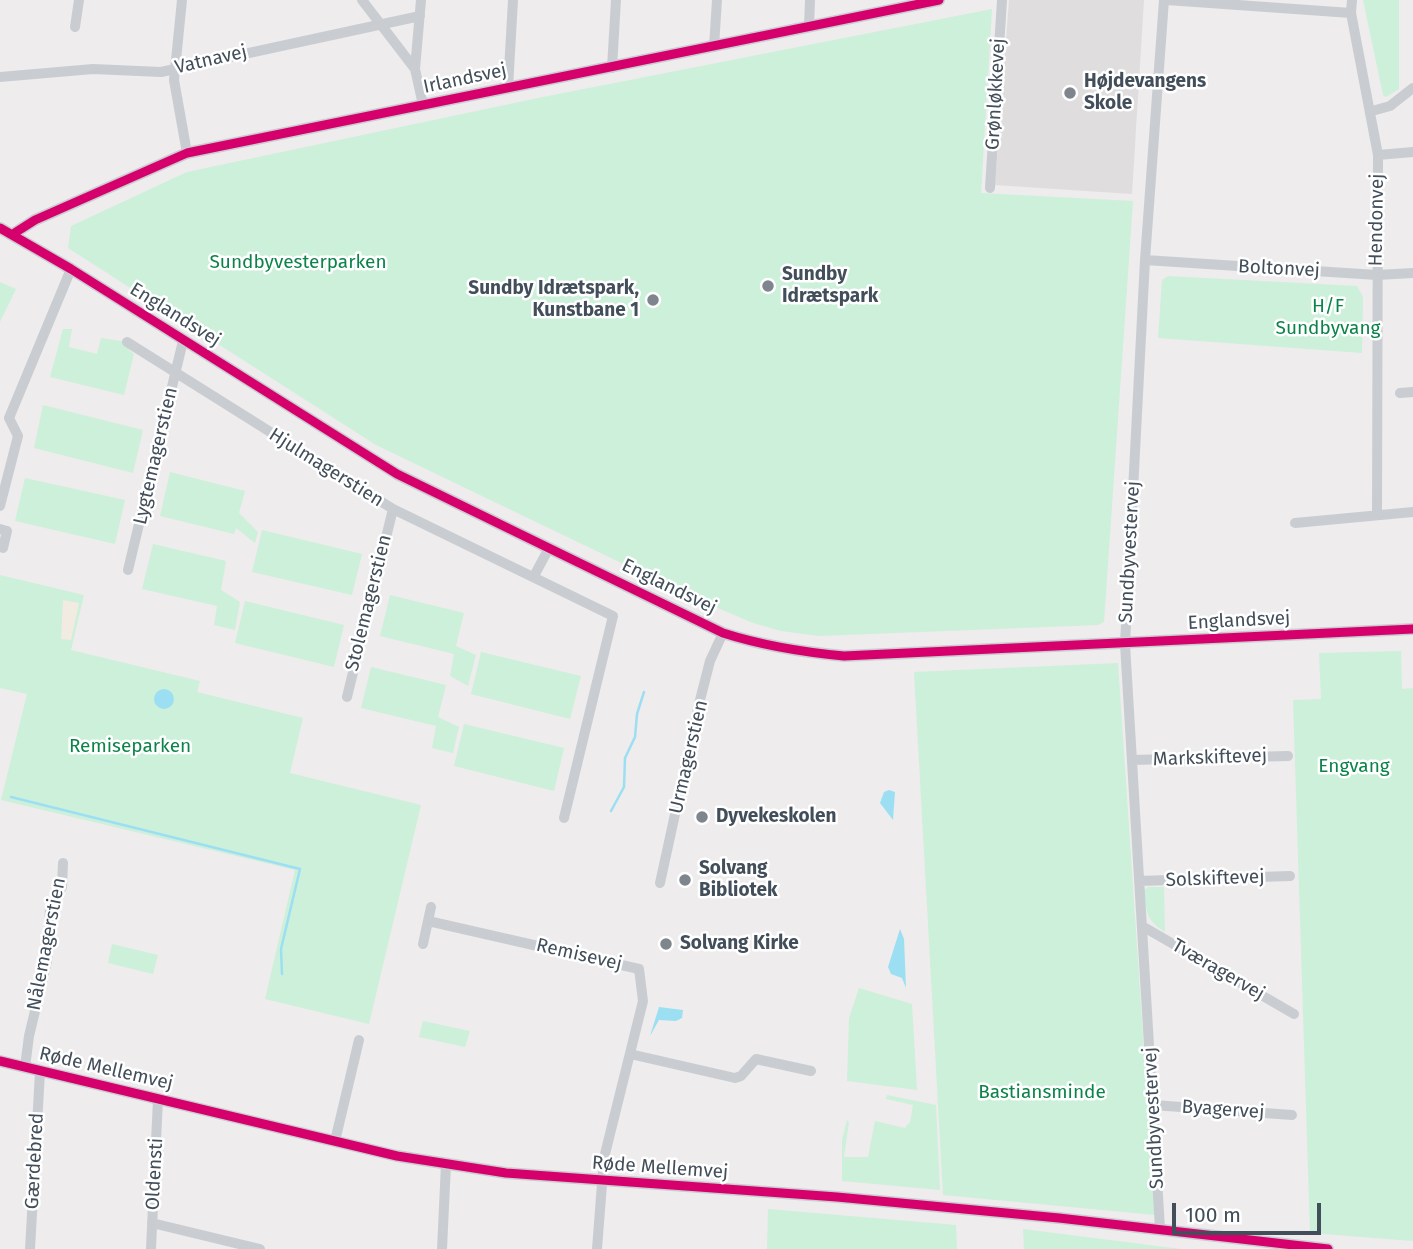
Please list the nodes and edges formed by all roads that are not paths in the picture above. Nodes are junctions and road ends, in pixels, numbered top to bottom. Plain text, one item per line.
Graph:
1 (79, 0) edge
2 (182, 0) edge
3 (362, 0) edge
4 (421, 0) edge
5 (513, 0) edge
6 (616, 0) edge
7 (717, 0) edge
8 (810, 0) edge
9 (939, 0) edge
10 (1002, 0) edge
11 (1166, 0) edge
12 (1352, 0) edge
13 (1351, 13) junction
14 (420, 16) junction
15 (381, 22) junction
16 (809, 26) junction
17 (75, 27) dead end
18 (714, 47) junction
19 (175, 68) junction
20 (612, 68) junction
21 (415, 69) junction
22 (0, 77) edge
23 (508, 88) junction
24 (1413, 88) edge
25 (423, 105) junction
26 (1372, 111) junction
27 (1413, 152) edge
28 (187, 153) junction
29 (1378, 155) junction
30 (990, 188) dead end
31 (0, 228) edge
32 (13, 234) junction
33 (1145, 260) junction
34 (71, 269) junction
35 (1413, 272) edge
36 (1377, 275) junction
37 (183, 341) junction
38 (127, 342) dead end
39 (175, 374) junction
40 (1413, 392) edge
41 (1400, 393) dead end
42 (0, 506) edge
43 (393, 509) junction
44 (1413, 512) edge
45 (1377, 515) junction
46 (1295, 523) dead end
47 (0, 529) edge
48 (3, 548) dead end
49 (549, 548) junction
50 (128, 570) dead end
51 (534, 576) junction
52 (1413, 629) edge
53 (723, 633) junction
54 (1125, 644) junction
55 (347, 697) dead end
56 (1288, 755) dead end
57 (1132, 760) junction
58 (564, 818) dead end
59 (63, 863) dead end
60 (1290, 876) dead end
61 (1139, 881) junction
62 (660, 883) dead end
63 (431, 907) dead end
64 (428, 921) junction
65 (1142, 926) junction
66 (423, 944) dead end
67 (1294, 1014) dead end
68 (359, 1040) dead end
69 (630, 1054) junction
70 (0, 1061) edge
71 (25, 1067) junction
72 (811, 1071) dead end
73 (40, 1072) junction
74 (158, 1099) junction
75 (1153, 1105) junction
76 (1292, 1115) dead end
77 (335, 1141) junction
78 (446, 1164) junction
79 (600, 1182) junction
80 (152, 1223) junction
81 (1160, 1229) junction
82 (30, 1249) edge
83 (151, 1249) edge
84 (260, 1249) edge
85 (442, 1249) edge
86 (597, 1249) edge
87 (1328, 1249) edge

1 - 17 street
2 - 19 street
3 - 15 street
4 - 14 street
5 - 23 street
6 - 20 street
7 - 18 street
8 - 16 street
9 - 16 street, Irlandsvej
10 - 30 street, Grønløkkevej
11 - 13 street, Sundbyvestervej
11 - 33 street, Sundbyvestervej
12 - 13 street, Hendonvej
13 - 26 street, Hendonvej
14 - 15 street, Vatnavej
14 - 21 street
15 - 19 street, Vatnavej
15 - 21 street
16 - 18 street, Irlandsvej
18 - 20 street, Irlandsvej
19 - 22 street, Vatnavej
19 - 28 street
20 - 23 street, Irlandsvej
21 - 25 street
23 - 25 street, Irlandsvej
24 - 26 street
25 - 28 street, Irlandsvej
26 - 29 street, Hendonvej
27 - 29 street
28 - 32 street, Irlandsvej
29 - 36 street, Hendonvej
31 - 32 street, Englandsvej
32 - 34 street, Englandsvej
33 - 36 street, Boltonvej
33 - 54 street, Sundbyvestervej
34 - 37 street, Englandsvej
34 - 42 street
35 - 36 street, Boltonvej
36 - 45 street, Hendonvej
37 - 39 street, Lygtemagerstien
37 - 49 street, Englandsvej
38 - 39 street, Hjulmagerstien
39 - 43 street, Hjulmagerstien
39 - 50 street, Lygtemagerstien
40 - 41 street
43 - 51 street, Hjulmagerstien
43 - 55 street, Stolemagerstien
44 - 45 street
45 - 46 street
47 - 48 street
49 - 51 street
49 - 53 street, Englandsvej
51 - 58 street, Hjulmagerstien
52 - 54 street, Englandsvej
53 - 54 street, Englandsvej
53 - 62 street, Urmagerstien
54 - 57 street, Sundbyvestervej
56 - 57 street, Markskiftevej
57 - 61 street, Sundbyvestervej
59 - 71 street, Nålemagerstien
60 - 61 street, Solskiftevej
61 - 65 street, Sundbyvestervej
63 - 64 street
64 - 66 street
64 - 69 street, Remisevej
65 - 67 street, Tværagervej
65 - 75 street, Sundbyvestervej
68 - 77 street
69 - 72 street
69 - 79 street, Remisevej
70 - 71 street, Røde Mellemvej
71 - 73 street, Røde Mellemvej
73 - 74 street, Røde Mellemvej
73 - 82 street, Gærdebred
74 - 77 street, Røde Mellemvej
74 - 80 street, Oldensti
75 - 76 street, Byagervej
75 - 81 street, Sundbyvestervej
77 - 78 street, Røde Mellemvej
78 - 79 street, Røde Mellemvej
78 - 85 street
79 - 81 street, Røde Mellemvej
79 - 86 street, Remisevej
80 - 83 street, Oldensti
80 - 84 street
81 - 87 street, Røde Mellemvej

